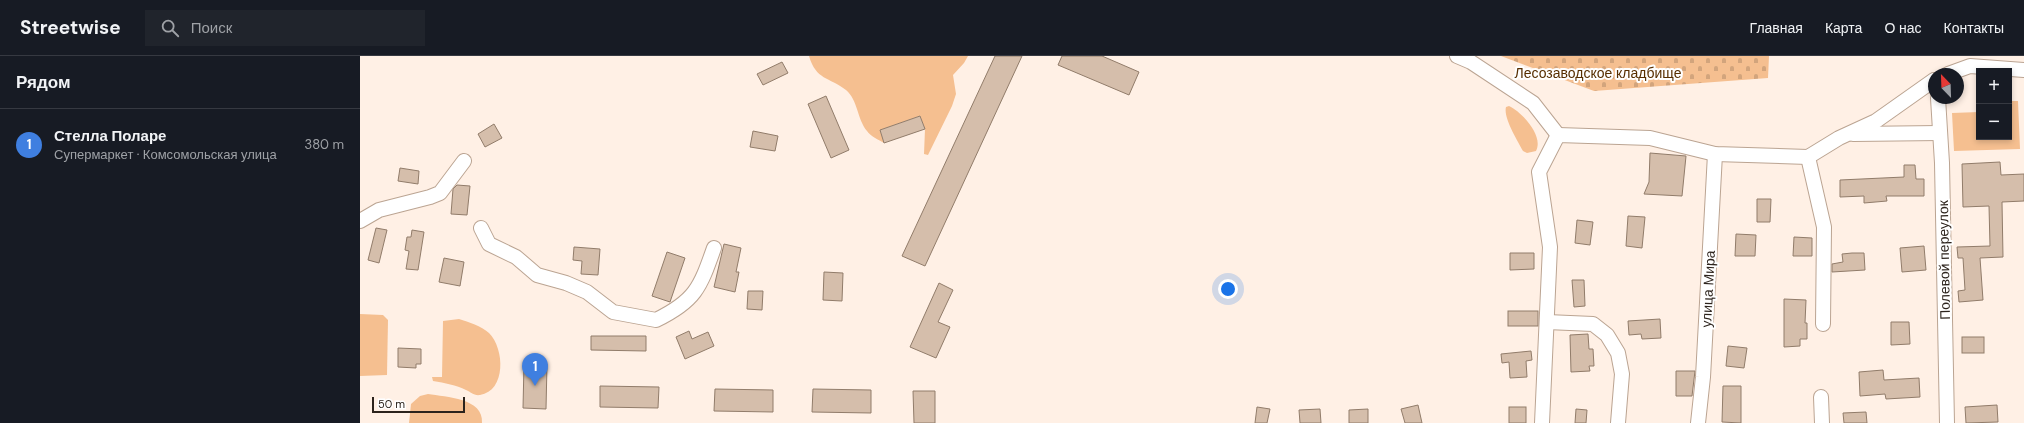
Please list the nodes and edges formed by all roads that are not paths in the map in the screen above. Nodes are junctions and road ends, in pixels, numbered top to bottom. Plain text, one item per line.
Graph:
1 (1457, 56) edge
2 (1964, 68) edge
3 (2024, 70) edge
4 (1928, 84) edge
5 (1938, 104) edge
6 (1849, 133) junction
7 (1940, 133) junction
8 (1558, 135) junction
9 (1715, 154) junction
10 (1808, 157) junction
11 (464, 161) dead end
12 (360, 221) edge
13 (481, 228) dead end
14 (714, 248) dead end
15 (1547, 322) junction
16 (1823, 324) dead end
17 (1821, 397) dead end
18 (1542, 423) edge
19 (1618, 423) edge
20 (1698, 423) edge
21 (1822, 423) edge
22 (1947, 423) edge

1 - 8 street
2 - 3 street
4 - 6 street
5 - 7 street, Полевой переулок
6 - 7 street
6 - 10 street
7 - 22 street, Полевой переулок
8 - 9 street
8 - 15 street
9 - 10 street
9 - 20 street, улица Мира
10 - 16 street
11 - 12 street
13 - 14 street
15 - 18 street
15 - 19 street
17 - 21 street

